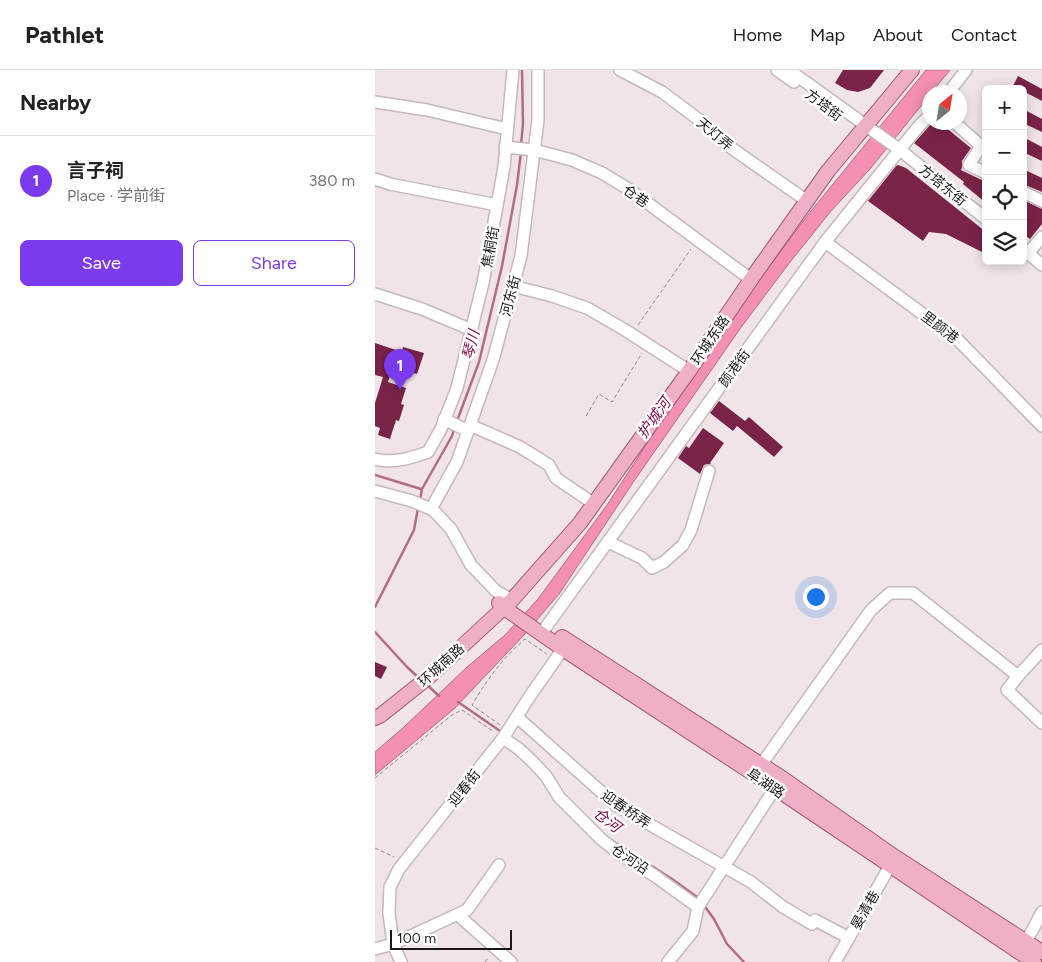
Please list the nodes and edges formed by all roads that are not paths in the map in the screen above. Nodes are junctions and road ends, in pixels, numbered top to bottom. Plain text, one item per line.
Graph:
1 (513, 70) edge
2 (538, 70) edge
3 (620, 70) edge
4 (777, 70) edge
5 (789, 70) edge
6 (901, 70) edge
7 (912, 70) edge
8 (966, 70) edge
9 (954, 85) edge
10 (375, 102) edge
11 (922, 123) edge
12 (507, 129) junction
13 (864, 129) junction
14 (963, 130) edge
15 (509, 147) junction
16 (534, 150) junction
17 (900, 150) junction
18 (982, 172) edge
19 (375, 179) edge
20 (1027, 194) edge
21 (804, 199) junction
22 (1042, 201) edge
23 (497, 205) junction
24 (982, 217) edge
25 (1042, 237) edge
26 (825, 242) junction
27 (1027, 250) edge
28 (1027, 252) edge
29 (1042, 265) edge
30 (748, 276) junction
31 (513, 286) junction
32 (375, 294) edge
33 (472, 330) junction
34 (686, 368) junction
35 (444, 420) junction
36 (1042, 426) edge
37 (469, 428) junction
38 (375, 459) edge
39 (709, 471) dead end
40 (375, 490) edge
41 (590, 502) junction
42 (428, 508) junction
43 (608, 542) junction
44 (507, 603) junction
45 (540, 626) junction
46 (562, 650) junction
47 (1042, 650) edge
48 (1018, 676) junction
49 (413, 686) junction
50 (375, 712) edge
51 (375, 718) edge
52 (1042, 723) edge
53 (510, 728) junction
54 (761, 765) junction
55 (778, 783) junction
56 (893, 862) junction
57 (499, 865) dead end
58 (724, 866) junction
59 (697, 907) junction
60 (1042, 912) edge
61 (458, 915) junction
62 (849, 938) junction
63 (1026, 942) junction
64 (393, 944) junction
65 (375, 949) edge
66 (1042, 952) edge
67 (401, 962) edge
68 (511, 962) edge
69 (668, 962) edge
70 (835, 962) edge
71 (1034, 962) edge

1 - 12 street, 焦桐街
2 - 16 street, 河东街
3 - 21 street, 天灯弄
4 - 13 street, 方塔街
5 - 13 street, 方塔街
6 - 13 main road, 环城东路
7 - 13 main road, 环城东路
8 - 9 street
10 - 12 street
11 - 17 street, 颜港街
12 - 15 street, 焦桐街
13 - 17 street, 方塔东街
13 - 21 main road, 环城东路
14 - 18 street
15 - 16 street, 仓巷
15 - 23 street, 焦桐街
16 - 30 street, 仓巷
16 - 31 street, 河东街
17 - 24 street, 方塔东街
17 - 26 street, 颜港街
19 - 23 street
20 - 22 street
21 - 30 main road, 环城东路
23 - 33 street, 焦桐街
25 - 27 street
26 - 36 street, 里颜港
26 - 43 street, 颜港街
28 - 29 street
30 - 34 main road, 环城东路
31 - 34 street
31 - 37 street, 河东街
32 - 33 street
33 - 35 street, 焦桐街
34 - 41 main road, 环城东路
35 - 37 street
35 - 38 street, 焦桐街
37 - 41 street
37 - 42 street, 河东街
39 - 43 street
40 - 42 street
41 - 44 main road, 环城东路
42 - 44 street
43 - 45 street, 颜港街
44 - 45 main road, 阜湖路
44 - 49 main road, 环城南路
45 - 46 main road, 阜湖路
46 - 53 street, 迎春街
46 - 54 main road, 阜湖路
46 - 55 main road, 阜湖路
47 - 48 street
48 - 52 street
48 - 54 street
49 - 50 main road, 环城南路
49 - 51 main road, 环城南路
53 - 58 street, 迎春桥弄
53 - 59 street, 仓河沿
53 - 64 street, 迎春街
54 - 55 main road, 阜湖路
55 - 56 main road, 阜湖路
55 - 58 street
56 - 62 street, 晏清巷
56 - 63 main road, 阜湖路
56 - 71 main road, 阜湖路
57 - 61 street
58 - 59 street
58 - 62 street, 迎春桥弄
59 - 69 street
60 - 63 street
61 - 64 street
61 - 68 street
62 - 70 street, 晏清巷
63 - 66 main road, 阜湖路
64 - 65 street
64 - 67 street, 迎春街

